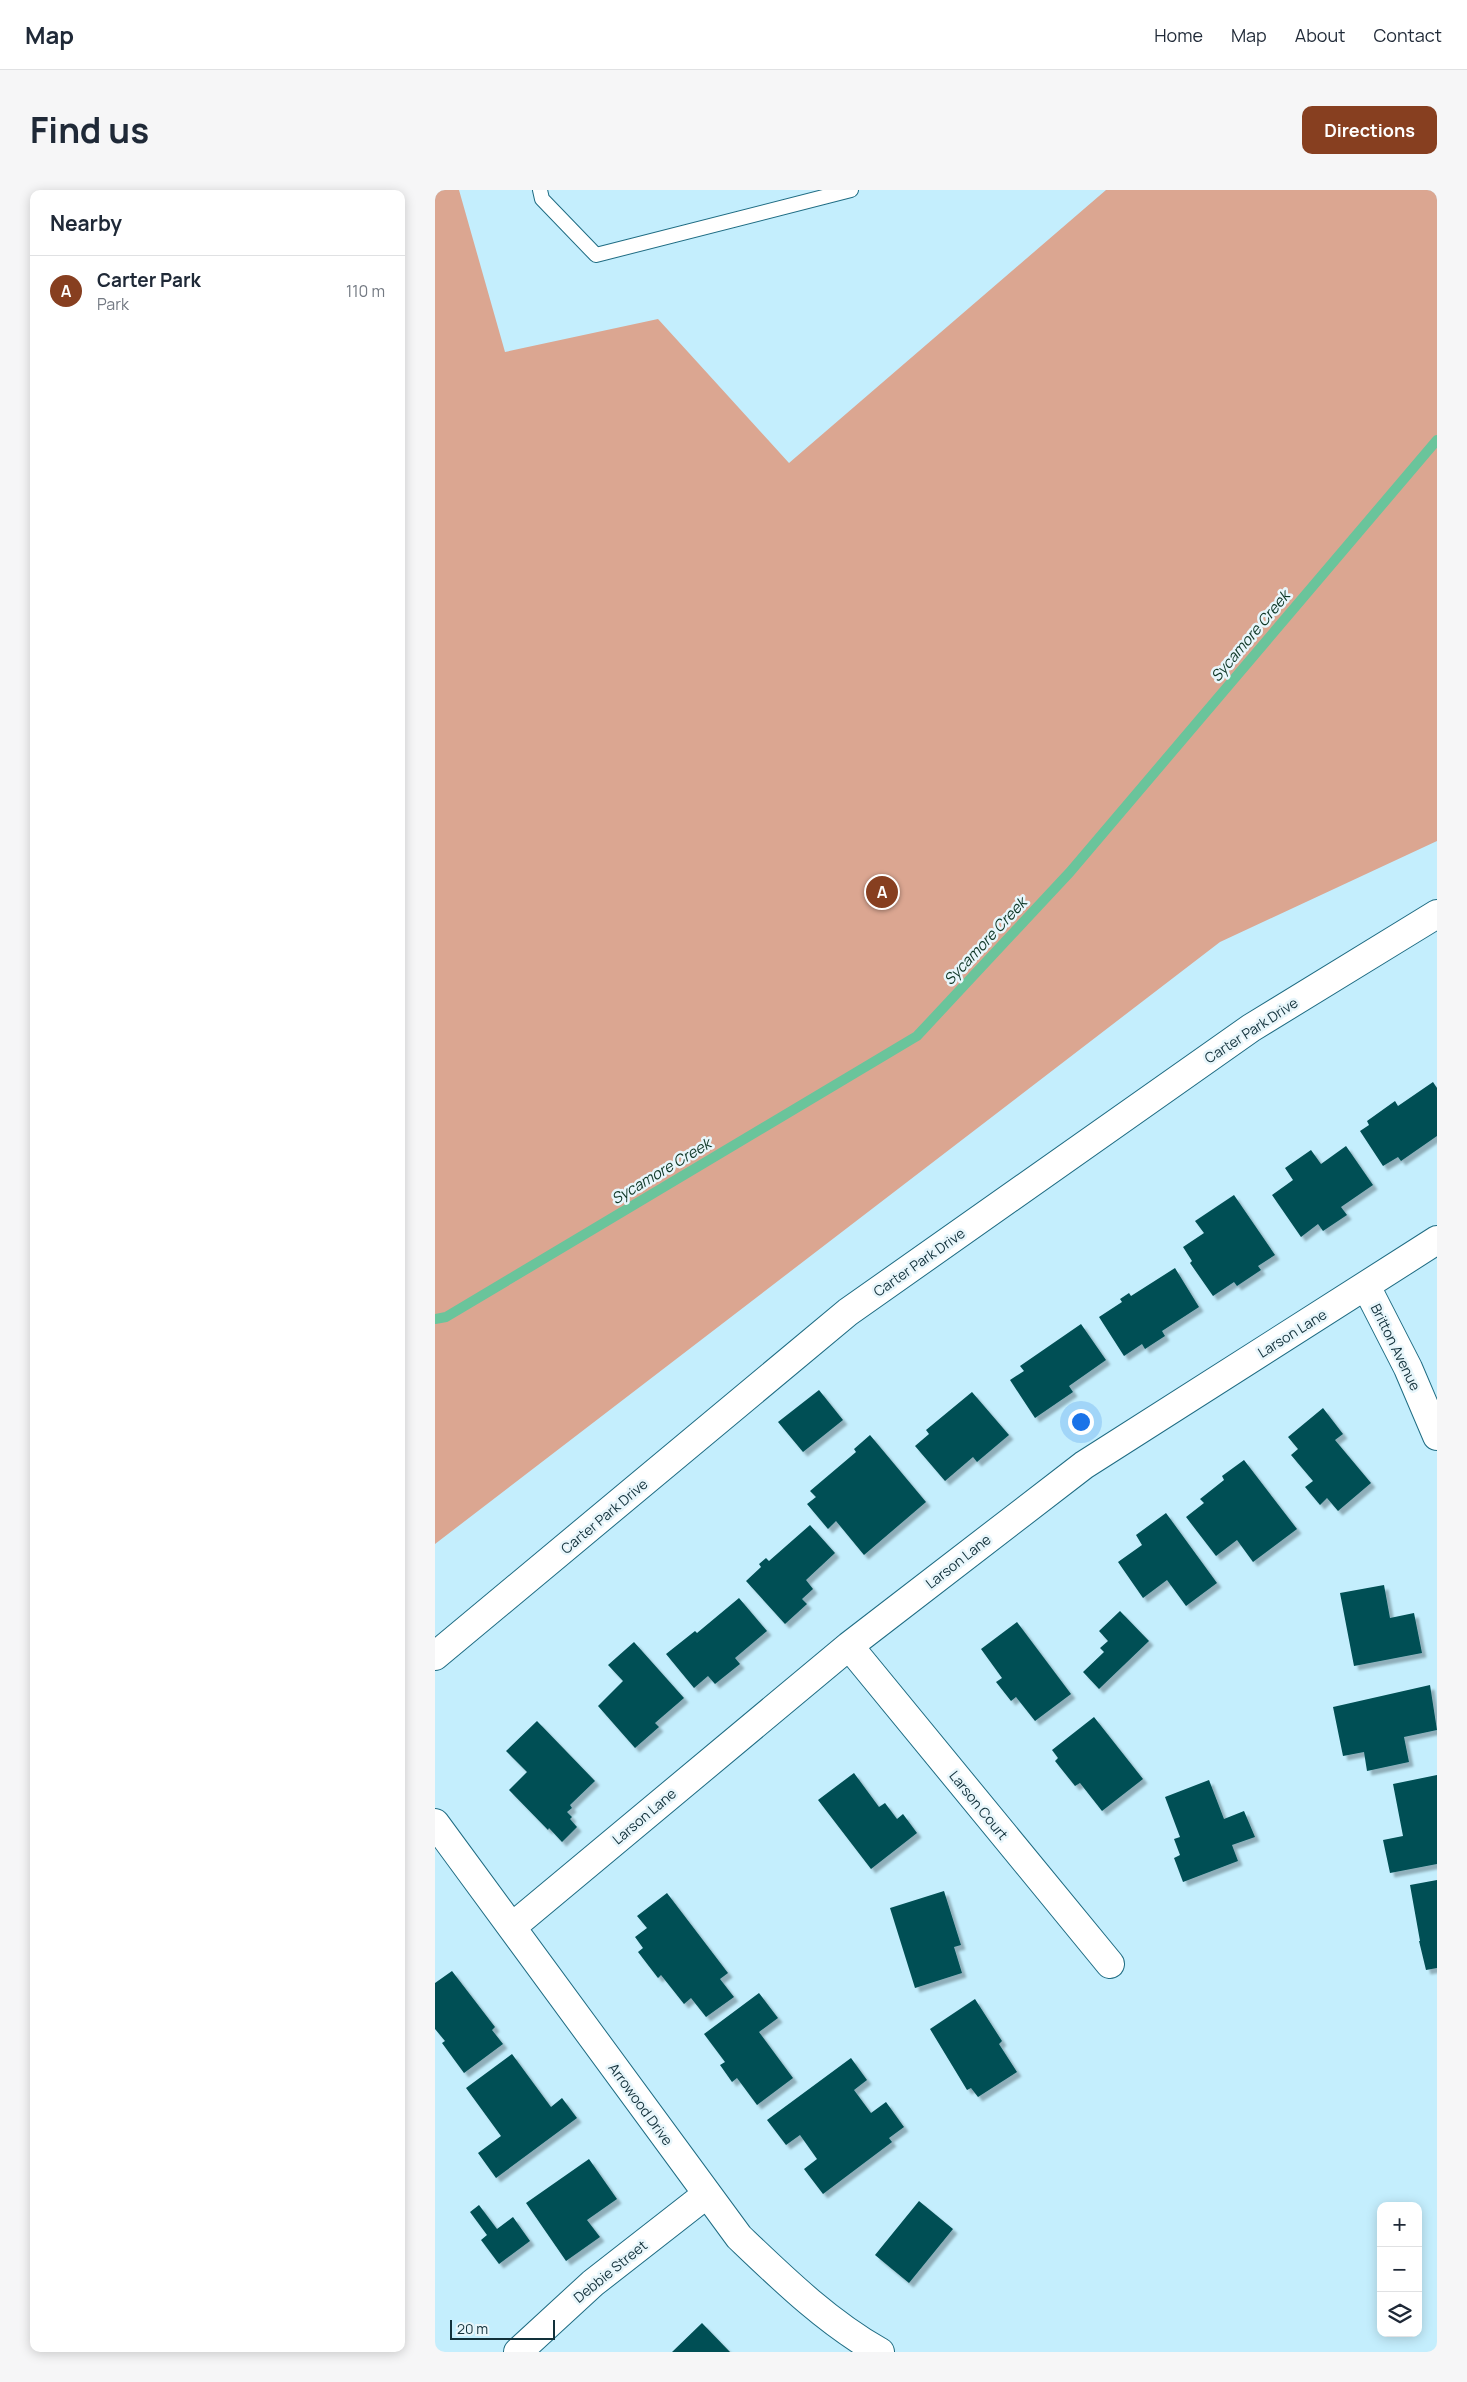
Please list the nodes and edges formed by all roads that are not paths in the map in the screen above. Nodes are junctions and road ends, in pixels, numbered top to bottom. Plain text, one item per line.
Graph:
1 (540, 190) edge
2 (851, 190) edge
3 (1437, 914) edge
4 (1437, 1240) edge
5 (1366, 1286) junction
6 (1437, 1436) edge
7 (849, 1646) junction
8 (435, 1656) edge
9 (435, 1823) edge
10 (512, 1927) junction
11 (1110, 1964) dead end
12 (707, 2194) junction
13 (518, 2352) edge
14 (880, 2352) edge

1 - 2 lane
3 - 8 street, Carter Park Drive
4 - 5 street, Larson Lane
5 - 6 street, Britton Avenue
5 - 7 street, Larson Lane
7 - 10 street, Larson Lane
7 - 11 street, Larson Court
9 - 10 street, Arrowood Drive
10 - 12 street, Arrowood Drive
12 - 13 street, Debbie Street
12 - 14 street, Arrowood Drive

